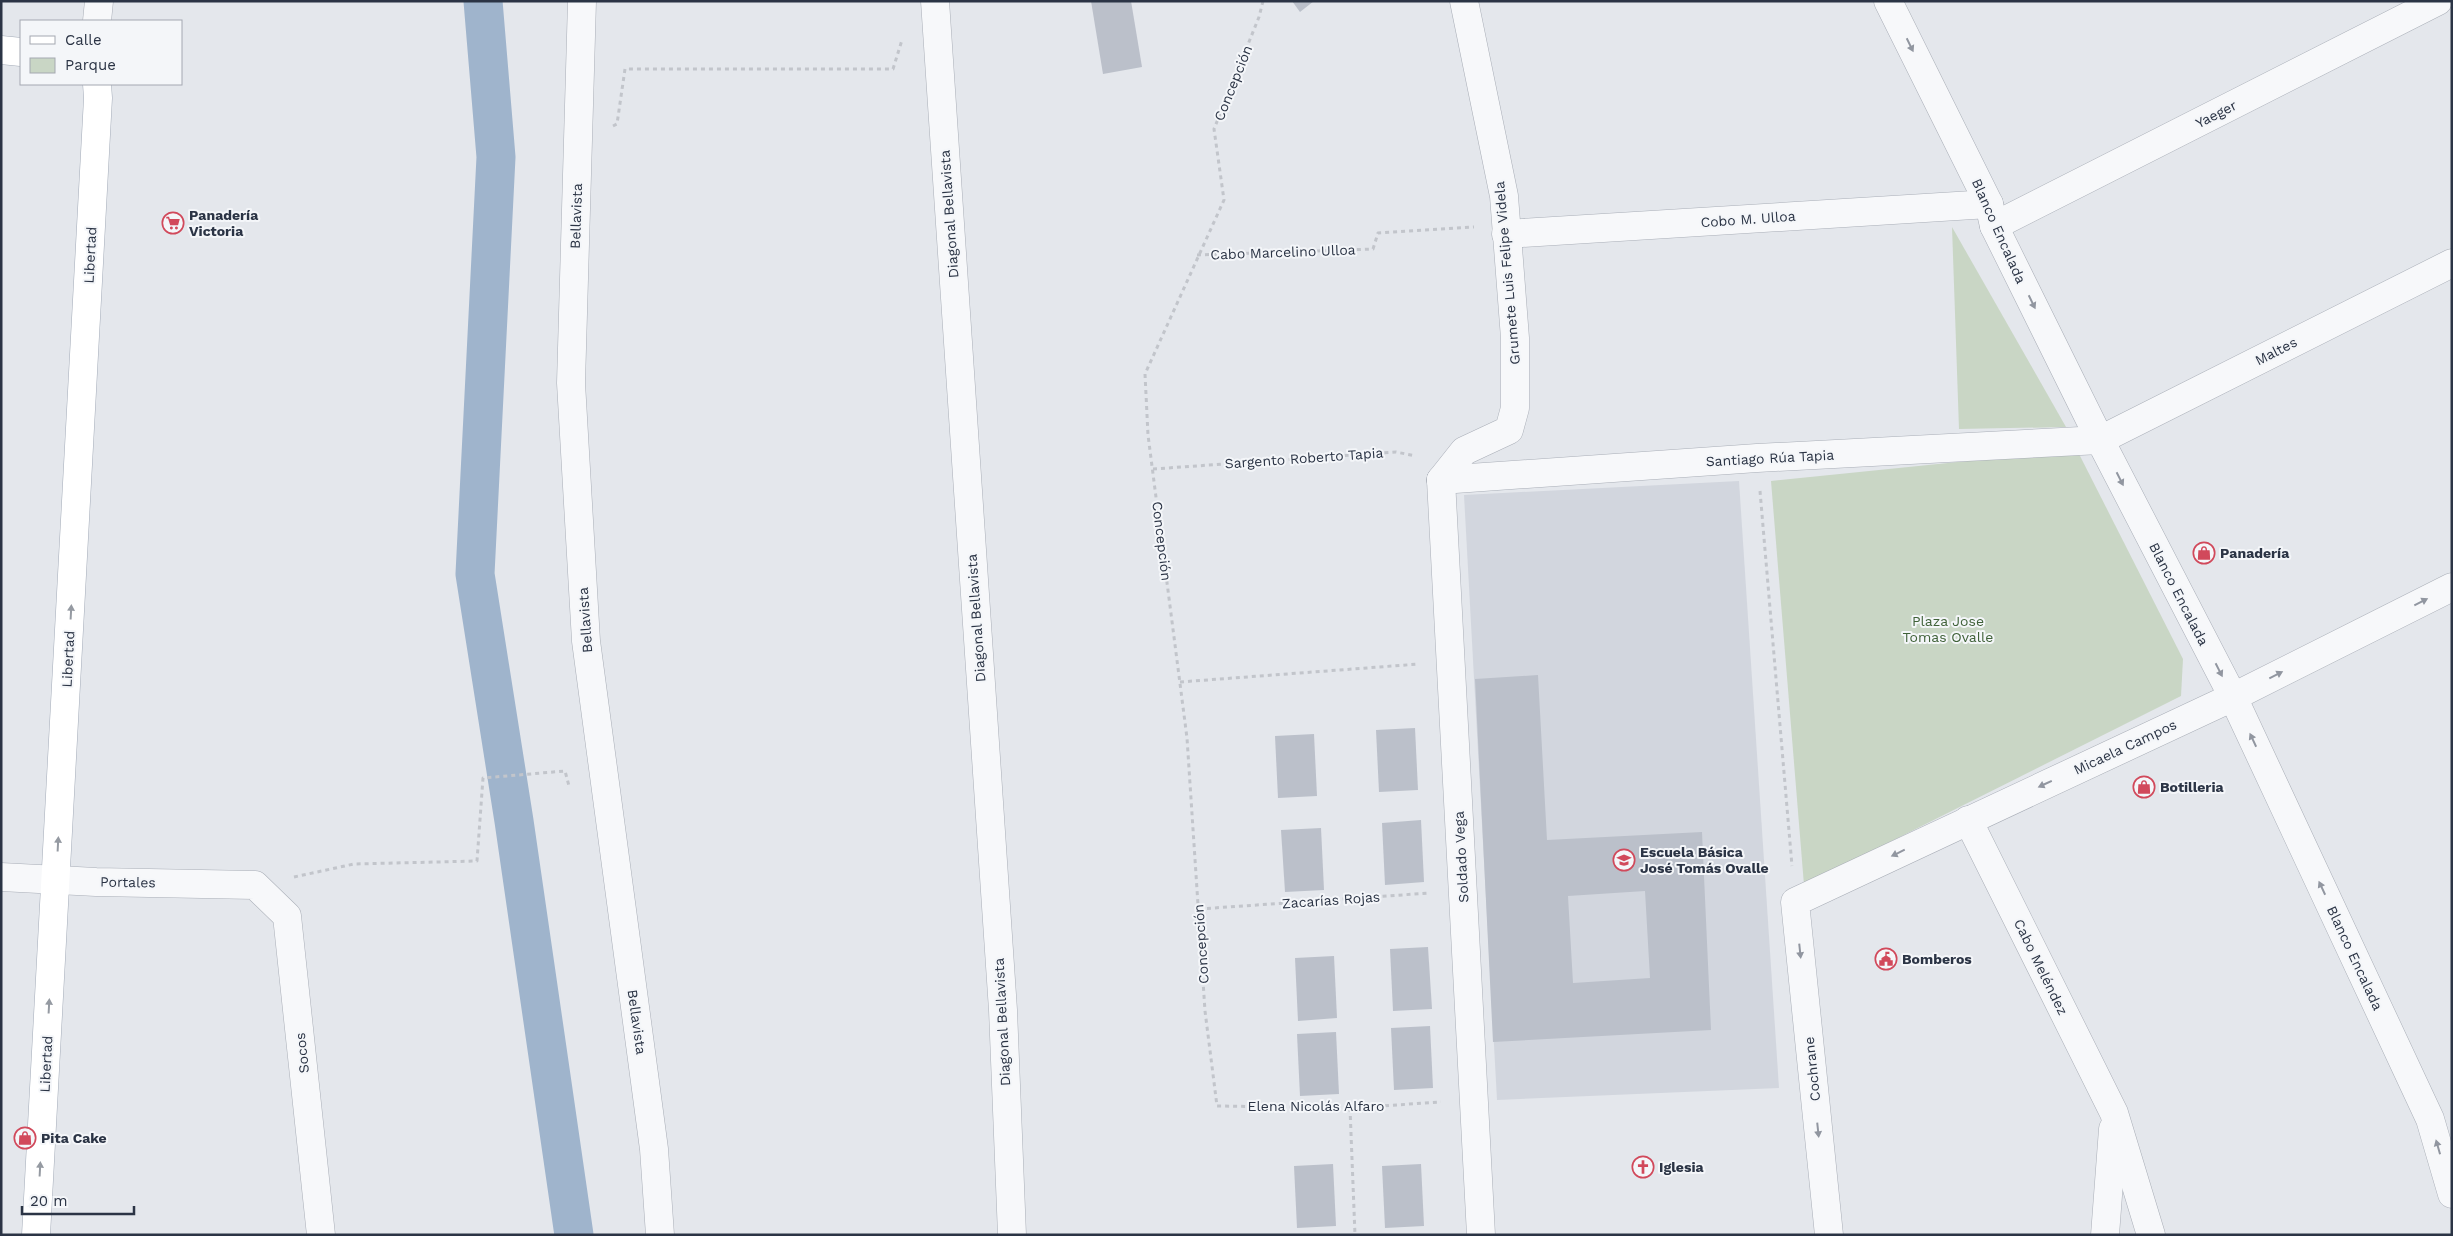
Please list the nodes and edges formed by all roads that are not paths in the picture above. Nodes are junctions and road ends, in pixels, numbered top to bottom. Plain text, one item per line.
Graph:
1 (99, 1) edge
2 (582, 1) edge
3 (935, 1) edge
4 (1464, 1) edge
5 (1888, 1) edge
6 (2438, 1) edge
7 (97, 20) edge
8 (1, 50) edge
9 (20, 52) edge
10 (97, 85) edge
11 (1991, 215) junction
12 (1506, 229) junction
13 (2452, 263) edge
14 (2100, 440) junction
15 (1447, 472) junction
16 (2452, 587) edge
17 (2233, 697) junction
18 (1968, 820) junction
19 (1, 877) edge
20 (57, 879) junction
21 (255, 885) joint
22 (1795, 902) joint
23 (2114, 1114) junction
24 (2452, 1194) edge
25 (36, 1235) edge
26 (321, 1235) edge
27 (660, 1235) edge
28 (1012, 1235) edge
29 (1481, 1235) edge
30 (1829, 1235) edge
31 (2105, 1235) edge
32 (2151, 1235) edge

1 - 7 street
2 - 27 street, Bellavista
3 - 28 street, Diagonal Bellavista
4 - 12 street, Grumete Luis Felipe Videla
5 -> 11 street, Blanco Encalada
6 - 11 street, Yaeger
8 - 9 main road
20 -> 10 main road, Libertad
11 - 12 street, Cobo M. Ulloa
11 -> 14 street, Blanco Encalada
12 - 15 street, Grumete Luis Felipe Videla
13 - 14 street, Maltes
14 - 15 street, Santiago Rúa Tapia
14 -> 17 street, Blanco Encalada
15 - 29 street, Soldado Vega
17 -> 16 street, Micaela Campos
17 -> 18 street, Micaela Campos
24 -> 17 street, Blanco Encalada
18 -> 22 street, Micaela Campos
18 - 23 street, Cabo Meléndez
19 - 20 street, Portales
20 - 21 street, Portales
25 -> 20 main road, Libertad
21 - 26 street, Socos
22 -> 30 street, Cochrane
23 - 31 street
23 - 32 street, Cabo Meléndez

